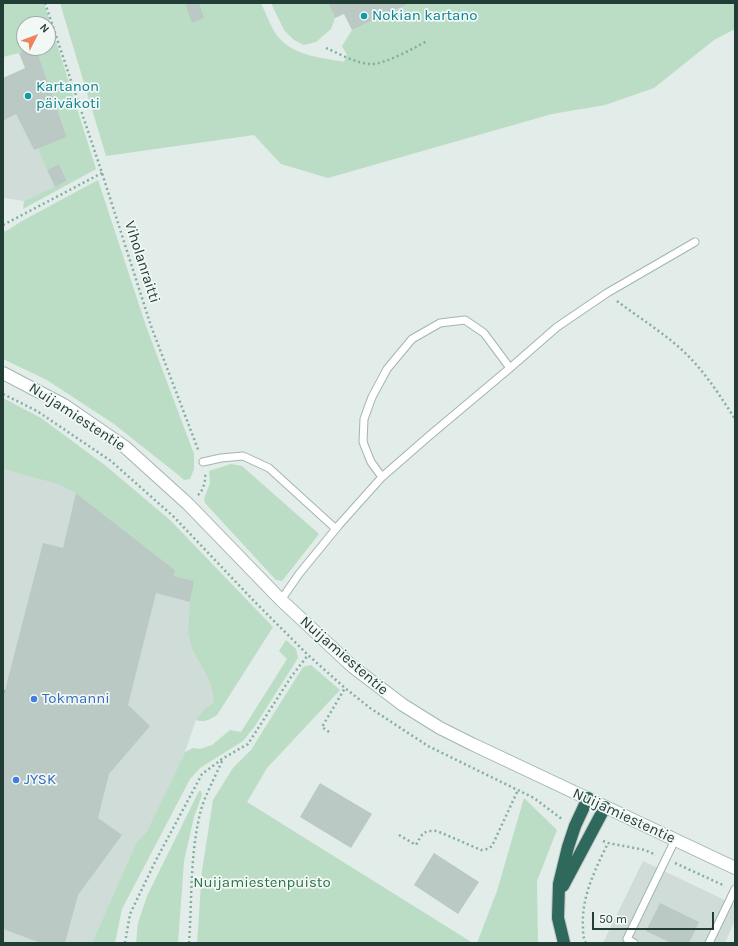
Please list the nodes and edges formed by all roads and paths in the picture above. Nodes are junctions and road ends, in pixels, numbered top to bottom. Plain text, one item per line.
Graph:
1 (45, 3) edge
2 (427, 41) dead end
3 (326, 48) dead end
4 (102, 173) junction
5 (3, 225) edge
6 (695, 242) dead end
7 (607, 293) junction
8 (510, 368) junction
9 (3, 372) edge
10 (735, 420) edge
11 (203, 462) junction
12 (382, 477) junction
13 (188, 504) junction
14 (174, 517) dead end
15 (336, 529) junction
16 (281, 600) junction
17 (308, 655) dead end
18 (345, 688) dead end
19 (329, 732) dead end
20 (222, 760) junction
21 (518, 790) dead end
22 (588, 798) junction
23 (606, 806) junction
24 (399, 835) dead end
25 (675, 840) junction
26 (608, 843) dead end
27 (735, 868) edge
28 (735, 889) edge
29 (559, 902) junction
30 (125, 943) edge
31 (189, 943) edge
32 (564, 943) edge
33 (586, 943) edge
34 (634, 943) edge
35 (709, 943) edge

1 - 4 path, Viholanraitti
2 - 3 path
4 - 5 path
4 - 11 path, Viholanraitti
6 - 7 lane
7 - 8 lane
7 - 10 path
8 - 12 lane
8 - 12 lane
9 - 13 main road, Nuijamiestentie
11 - 13 path, Viholanraitti
11 - 15 lane
12 - 15 lane
13 - 14 path, Viholanraitti
13 - 16 main road, Nuijamiestentie
15 - 16 lane
16 - 22 main road, Nuijamiestentie
17 - 20 path
18 - 19 path
20 - 30 path
20 - 31 path
21 - 24 path
22 - 23 main road, Nuijamiestentie
22 - 29 highway
23 - 25 main road, Nuijamiestentie
23 - 29 highway
25 - 27 main road, Nuijamiestentie
25 - 34 lane
26 - 33 path
28 - 35 lane
29 - 32 highway

